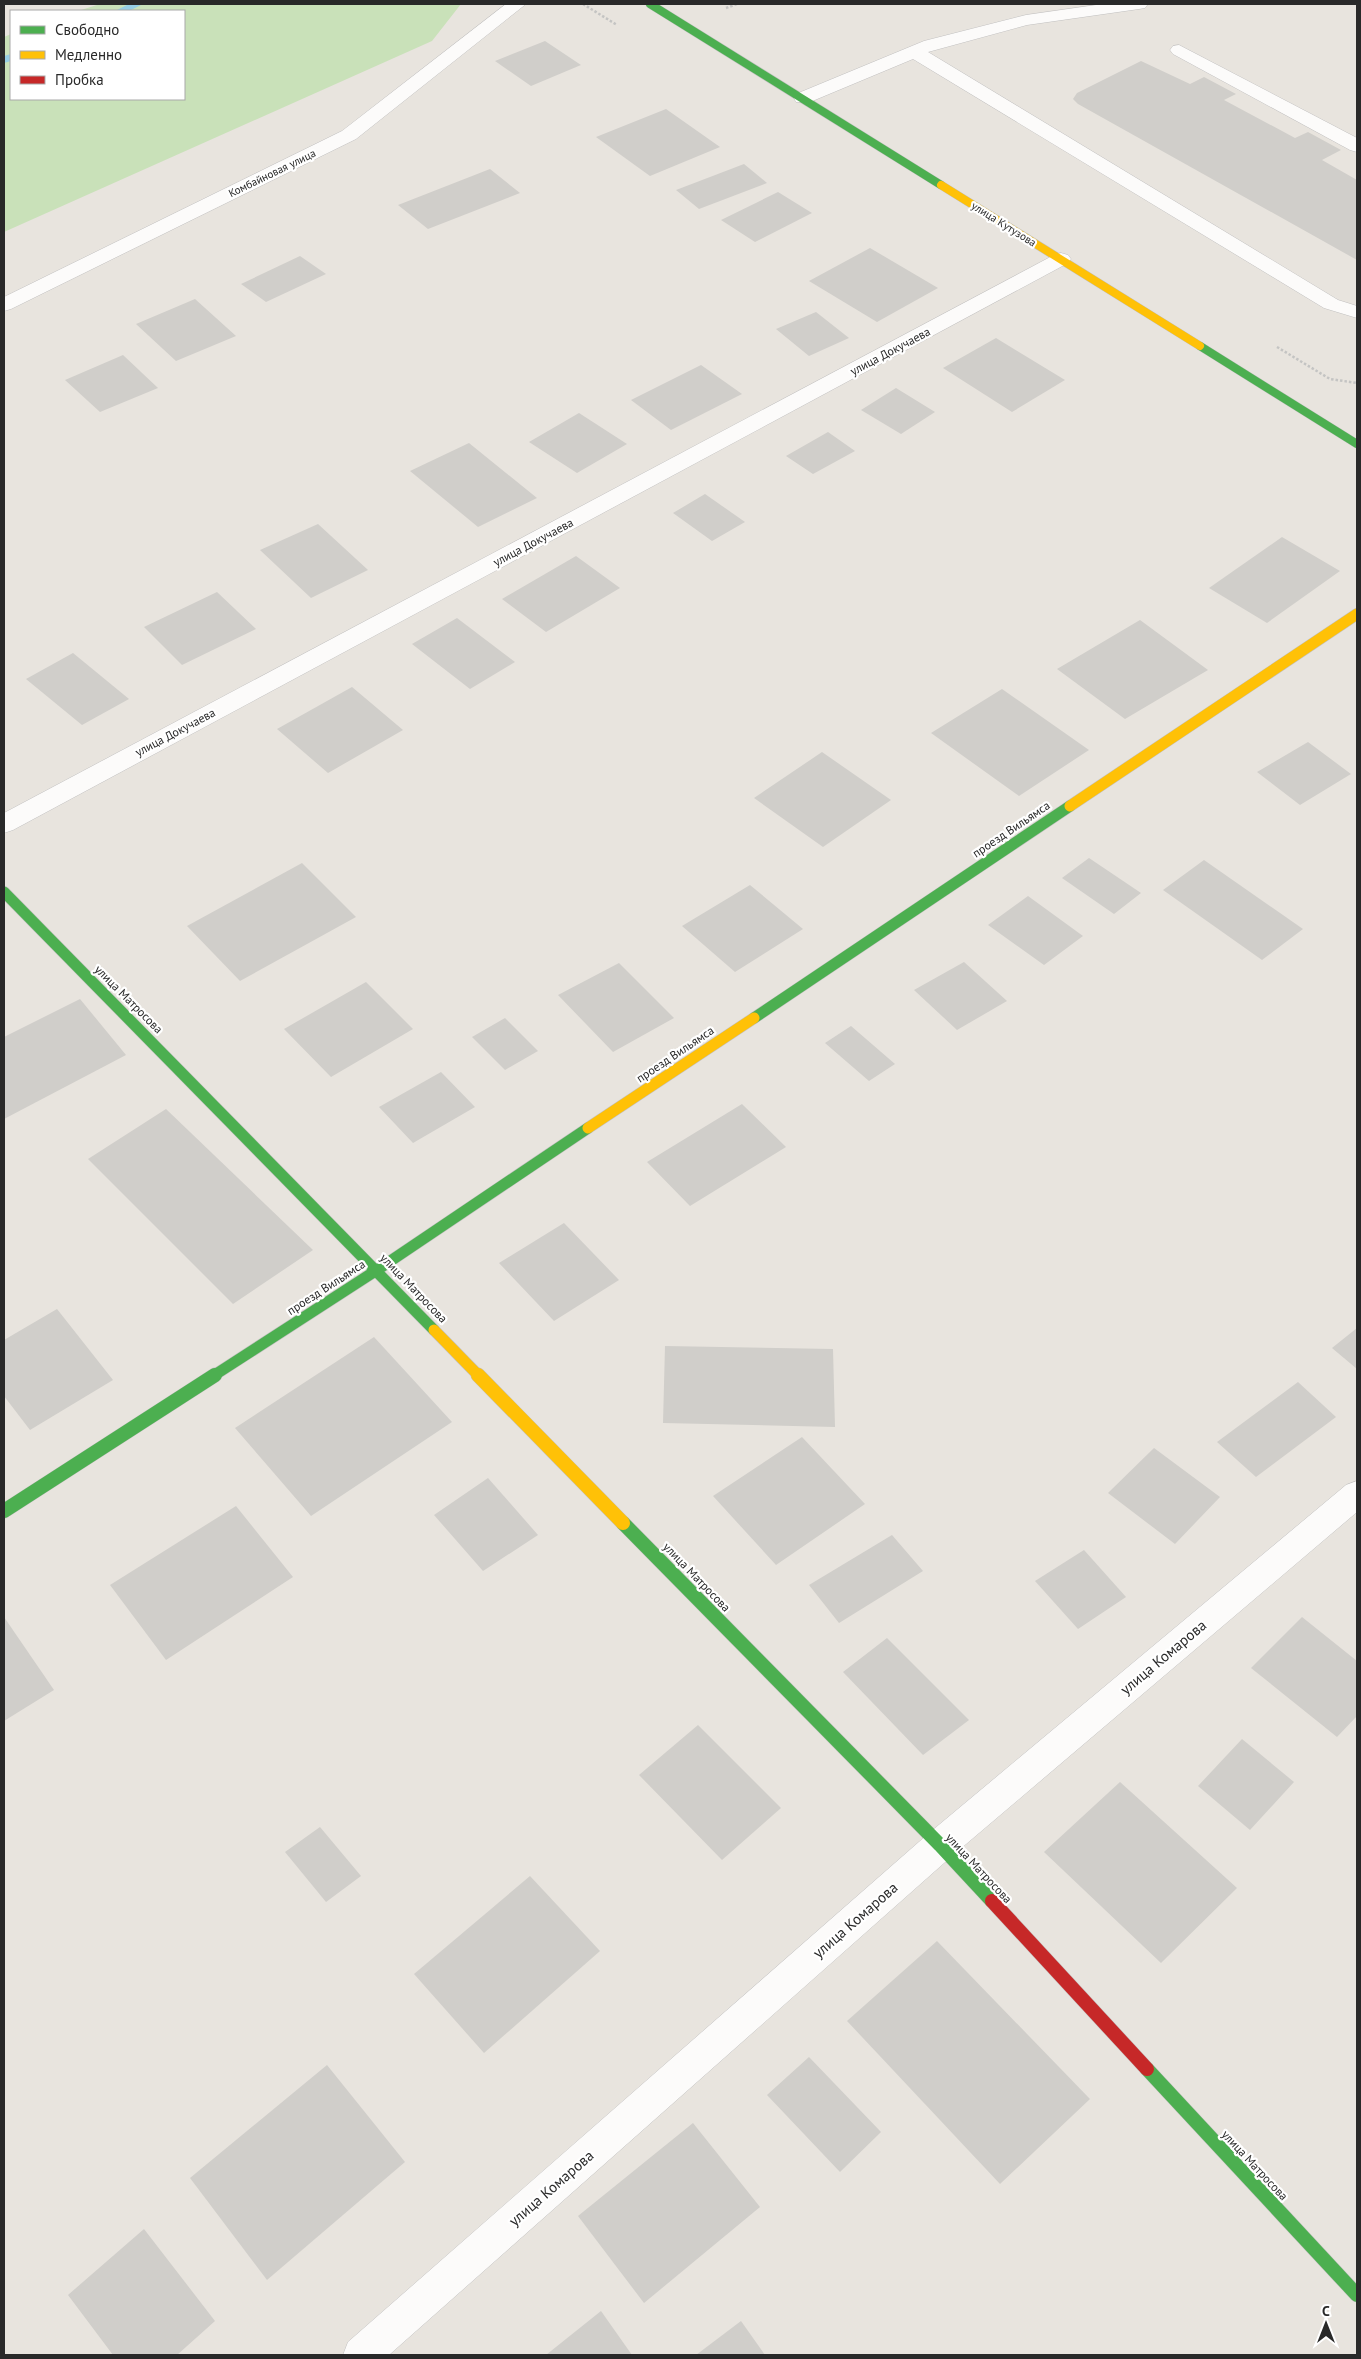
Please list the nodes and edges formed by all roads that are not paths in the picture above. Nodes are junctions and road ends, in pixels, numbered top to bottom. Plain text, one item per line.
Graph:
1 (517, 4) edge
2 (650, 4) edge
3 (1139, 4) edge
4 (1179, 50) dead end
5 (915, 52) junction
6 (803, 98) junction
7 (1357, 146) edge
8 (1061, 259) junction
9 (4, 304) edge
10 (1357, 312) edge
11 (1357, 444) edge
12 (1357, 614) edge
13 (4, 824) edge
14 (4, 892) edge
15 (377, 1270) junction
16 (1357, 1494) edge
17 (4, 1512) edge
18 (940, 1845) junction
19 (1357, 2295) edge
20 (361, 2355) edge

1 - 9 street, Комбайновая улица
2 - 6 street, улица Кутузова
3 - 5 street
4 - 7 street
5 - 6 street
5 - 10 street
6 - 8 street, улица Кутузова
8 - 11 street, улица Кутузова
8 - 13 street, улица Докучаева
12 - 15 street, проезд Вильямса
14 - 15 street, улица Матросова
15 - 17 street, проезд Вильямса
15 - 18 street, улица Матросова
16 - 18 street, улица Комарова
18 - 19 street, улица Матросова
18 - 20 street, улица Комарова

